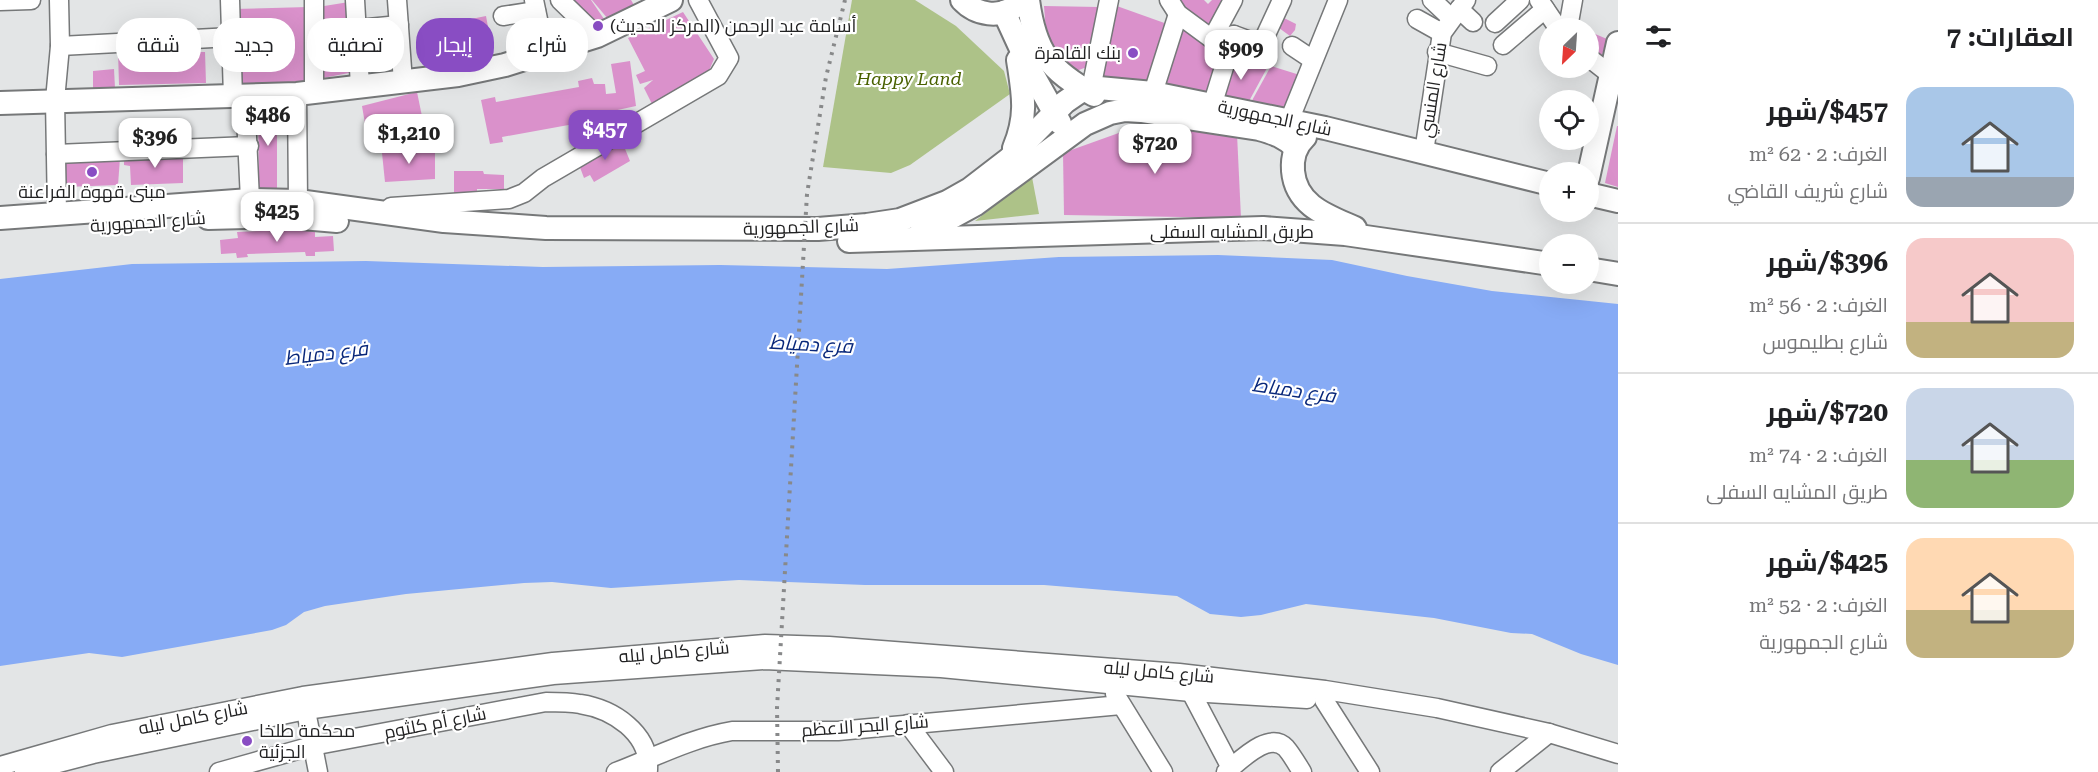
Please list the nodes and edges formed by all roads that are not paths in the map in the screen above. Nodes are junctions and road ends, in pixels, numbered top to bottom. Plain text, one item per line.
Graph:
1 (31, 0) edge
2 (59, 0) edge
3 (230, 0) edge
4 (314, 0) edge
5 (355, 0) edge
6 (397, 0) edge
7 (560, 0) edge
8 (671, 0) edge
9 (698, 0) edge
10 (962, 0) edge
11 (1028, 0) edge
12 (1109, 0) edge
13 (1233, 0) edge
14 (1338, 0) edge
15 (1432, 0) edge
16 (1520, 0) edge
17 (1573, 0) edge
18 (0, 1) edge
19 (1542, 4) edge
20 (535, 5) edge
21 (1173, 7) edge
22 (1283, 10) edge
23 (1012, 14) edge
24 (1454, 15) edge
25 (503, 16) dead end
26 (231, 18) edge
27 (357, 18) edge
28 (398, 18) edge
29 (1551, 18) edge
30 (1570, 18) edge
31 (1416, 19) dead end
32 (1473, 22) dead end
33 (1495, 23) dead end
34 (1234, 35) junction
35 (597, 36) junction
36 (213, 38) edge
37 (588, 39) edge
38 (1212, 39) junction
39 (1618, 43) edge
40 (1503, 45) dead end
41 (60, 46) junction
42 (1292, 46) dead end
43 (1437, 52) junction
44 (1313, 60) junction
45 (506, 63) edge
46 (1599, 65) edge
47 (1487, 66) dead end
48 (236, 72) edge
49 (360, 72) edge
50 (402, 72) edge
51 (457, 72) edge
52 (458, 75) junction
53 (1614, 76) edge
54 (403, 82) junction
55 (360, 86) junction
56 (1087, 89) junction
57 (305, 93) junction
58 (1153, 93) junction
59 (239, 96) junction
60 (55, 100) junction
61 (0, 103) edge
62 (1212, 105) junction
63 (1054, 112) junction
64 (1110, 113) junction
65 (1289, 121) junction
66 (1325, 128) junction
67 (1074, 133) junction
68 (249, 146) junction
69 (1296, 148) junction
70 (1424, 152) junction
71 (56, 154) junction
72 (1009, 159) junction
73 (1592, 162) edge
74 (1539, 181) edge
75 (1599, 197) edge
76 (250, 200) junction
77 (298, 201) junction
78 (1618, 201) edge
79 (360, 209) junction
80 (57, 214) junction
81 (0, 218) edge
82 (0, 233) edge
83 (912, 238) junction
84 (1386, 241) junction
85 (1539, 262) edge
86 (1599, 271) edge
87 (1618, 274) edge
88 (1109, 683) junction
89 (1187, 684) junction
90 (1356, 695) junction
91 (1324, 700) junction
92 (305, 703) junction
93 (1121, 705) junction
94 (908, 724) junction
95 (1549, 733) junction
96 (312, 746) junction
97 (93, 754) junction
98 (1618, 754) edge
99 (0, 766) edge
100 (648, 766) edge
101 (1228, 770) edge
102 (24, 772) edge
103 (98, 772) edge
104 (219, 772) edge
105 (318, 772) edge
106 (616, 772) edge
107 (944, 772) edge
108 (1163, 772) edge
109 (1302, 772) edge
110 (1370, 772) edge
111 (1500, 772) edge

1 - 18 street
2 - 41 street
3 - 26 street
4 - 57 street
5 - 27 street
6 - 28 street
7 - 35 street
8 - 35 main road
9 - 79 street
10 - 23 main road
11 - 56 main road
12 - 56 street
13 - 38 street
14 - 44 street
15 - 24 street
16 - 33 street
17 - 30 street
19 - 29 street
19 - 40 street
20 - 25 street
21 - 38 street
21 - 58 street
22 - 34 street
23 - 63 main road
23 - 72 main road
24 - 31 street
24 - 32 street
24 - 43 street, شارع المنسي
34 - 38 street
34 - 62 street
35 - 37 main road
36 - 41 street
39 - 53 main road
41 - 60 street
42 - 44 street
43 - 47 street
43 - 70 street, شارع المنسي
44 - 65 street
45 - 52 main road
46 - 53 street
48 - 59 street
49 - 55 street
50 - 54 street
51 - 52 street
52 - 54 main road
53 - 73 main road
54 - 55 main road
55 - 57 main road
56 - 58 main road, شارع الجمهورية
56 - 63 main road, شارع الجمهورية
56 - 64 main road
57 - 59 main road
57 - 77 street
58 - 62 main road, شارع الجمهورية
59 - 60 main road
59 - 68 street
60 - 61 main road
60 - 71 street
62 - 65 main road, شارع الجمهورية
63 - 67 main road
63 - 72 main road, شارع الجمهورية
64 - 67 main road, شارع الجمهورية
64 - 69 main road, شارع الجمهورية
65 - 66 main road, شارع الجمهورية
66 - 69 main road
66 - 70 main road, شارع الجمهورية
67 - 83 main road, شارع الجمهورية
68 - 71 street
68 - 76 street
69 - 84 main road
70 - 74 main road, شارع الجمهورية
71 - 80 street
72 - 79 main road, شارع الجمهورية
75 - 78 main road
76 - 77 main road, شارع الجمهورية
76 - 80 main road, شارع الجمهورية
77 - 79 main road, شارع الجمهورية
80 - 81 main road, شارع الجمهورية
82 - 83 main road, شارع الجمهورية
83 - 84 main road, طريق المشايه السفلى
84 - 85 main road, طريق المشايه السفلى
86 - 87 main road
88 - 89 street, شارع كامل ليله
88 - 92 street, شارع كامل ليله
88 - 93 street
89 - 90 street, شارع كامل ليله
89 - 91 street, شارع كامل ليله
89 - 92 street, شارع كامل ليله
89 - 101 street
90 - 91 street, شارع كامل ليله
90 - 95 street, شارع كامل ليله
91 - 110 street
92 - 96 street
92 - 97 street, شارع كامل ليله
92 - 99 street, شارع كامل ليله
93 - 94 street, شارع البحر الاعظم
93 - 108 street
94 - 100 street, شارع البحر الاعظم
94 - 107 street
95 - 98 street, شارع كامل ليله
95 - 111 street
96 - 100 street, شارع أم كلثوم
96 - 104 street, شارع أم كلثوم
96 - 105 street
97 - 102 street, شارع كامل ليله
97 - 103 street
100 - 106 street, شارع البحر الاعظم
101 - 109 street

